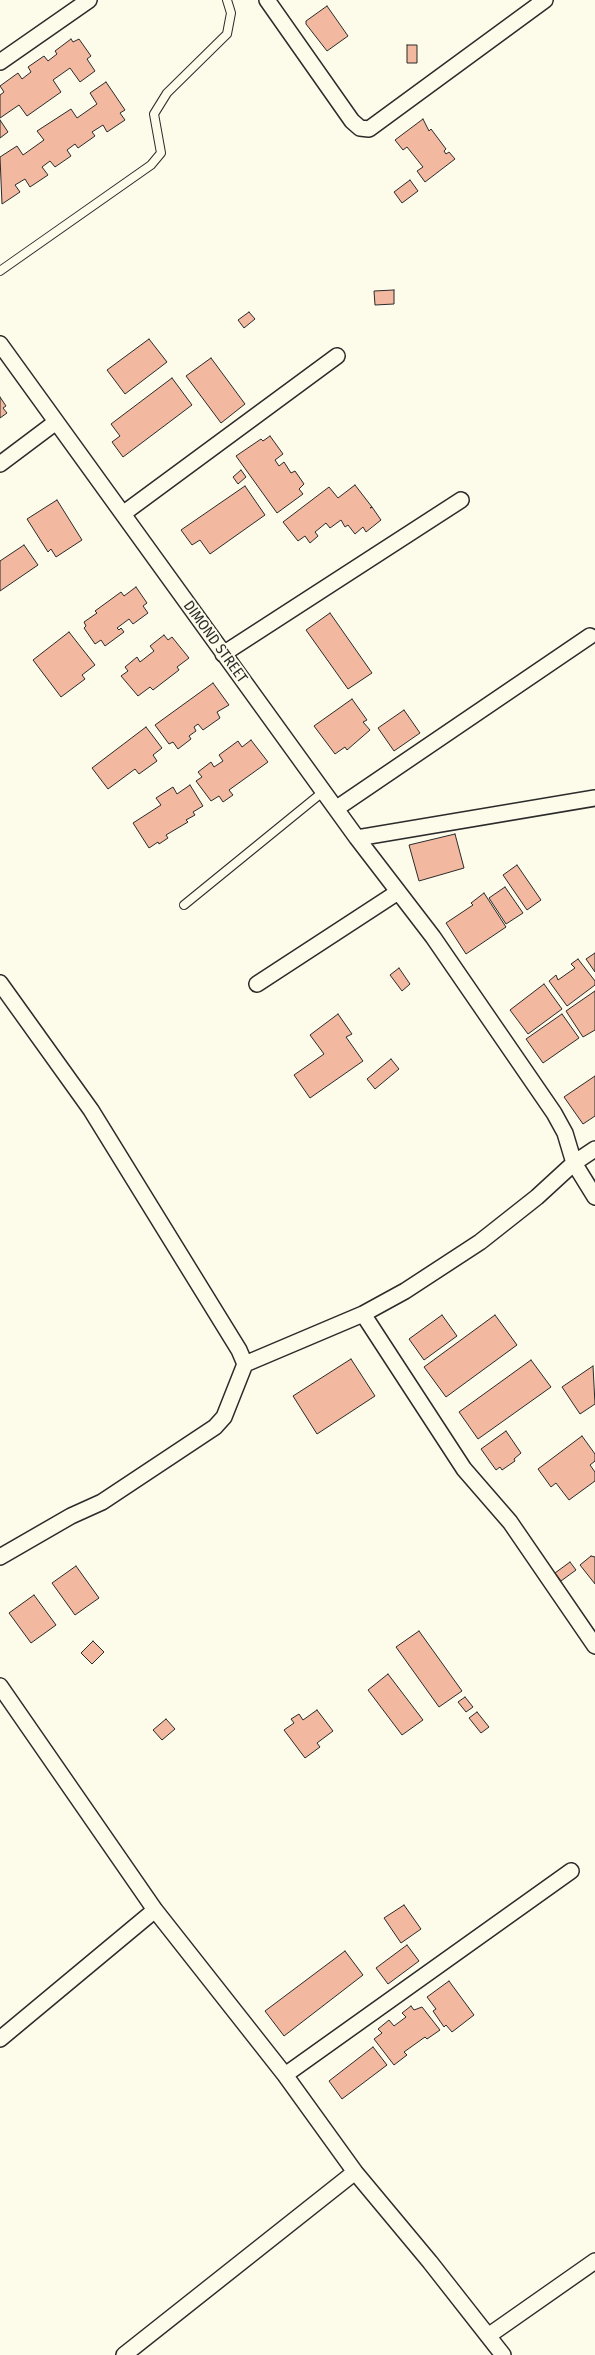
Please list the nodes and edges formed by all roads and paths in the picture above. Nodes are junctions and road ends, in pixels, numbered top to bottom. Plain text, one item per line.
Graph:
1 (89, 0) edge
2 (226, 0) edge
3 (267, 0) edge
4 (545, 0) edge
5 (0, 62) edge
6 (0, 271) edge
7 (0, 344) edge
8 (337, 356) dead end
9 (56, 422) junction
10 (0, 464) edge
11 (461, 500) dead end
12 (124, 513) junction
13 (590, 636) dead end
14 (223, 654) junction
15 (324, 791) junction
16 (595, 798) edge
17 (337, 808) junction
18 (357, 838) junction
19 (398, 892) junction
20 (184, 906) dead end
21 (0, 983) edge
22 (257, 984) dead end
23 (595, 1149) edge
24 (574, 1163) junction
25 (595, 1197) edge
26 (363, 1314) junction
27 (245, 1364) junction
28 (0, 1557) edge
29 (595, 1646) edge
30 (0, 1686) edge
31 (571, 1871) dead end
32 (155, 1910) junction
33 (0, 2039) edge
34 (285, 2075) junction
35 (356, 2172) junction
36 (595, 2261) edge
37 (488, 2336) junction
38 (124, 2355) edge
39 (503, 2355) edge

1 - 5 street
2 - 6 lane
3 - 4 street
7 - 9 street, DIMOND STREET
8 - 12 street
9 - 10 street
9 - 12 street, DIMOND STREET
11 - 14 street
12 - 14 street, DIMOND STREET
13 - 17 street
14 - 15 street, DIMOND STREET
15 - 17 street, DIMOND STREET
15 - 20 lane
16 - 18 street
17 - 18 street, DIMOND STREET
18 - 19 street, DIMOND STREET
19 - 22 street
19 - 24 street, DIMOND STREET
21 - 27 street
23 - 24 street
24 - 25 street
24 - 26 street
26 - 27 street
26 - 29 street
27 - 28 street
30 - 32 street
31 - 34 street
32 - 33 street
32 - 34 street
34 - 35 street
35 - 37 street
35 - 38 street
36 - 37 street
37 - 39 street

